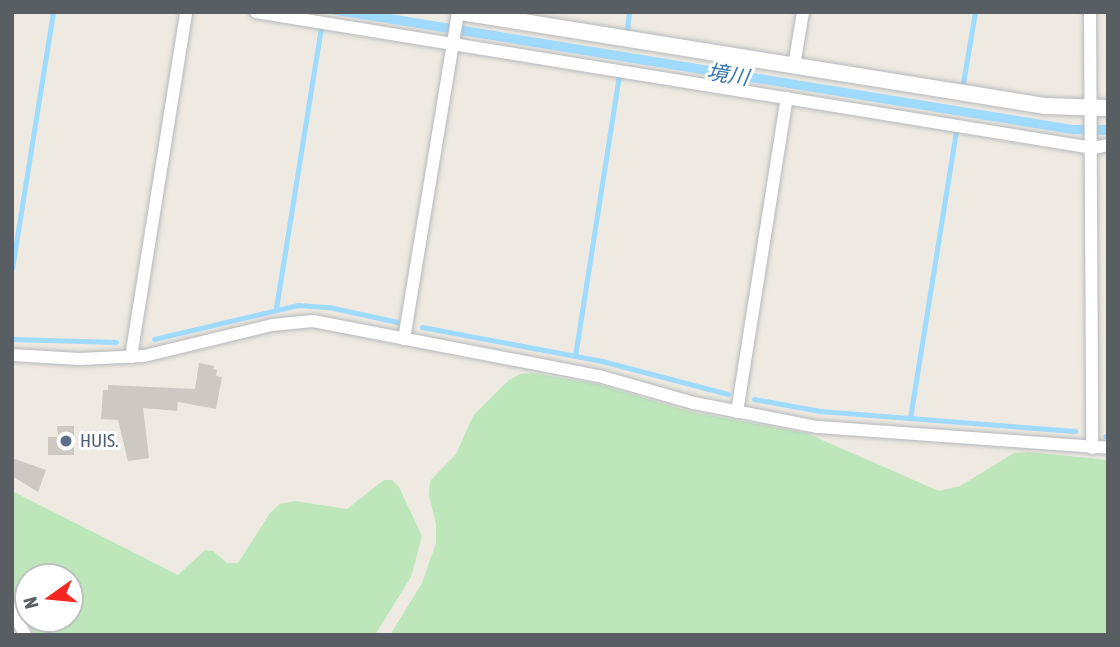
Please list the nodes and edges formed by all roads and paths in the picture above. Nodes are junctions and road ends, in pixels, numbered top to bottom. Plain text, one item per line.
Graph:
1 (186, 12) edge
2 (256, 12) edge
3 (803, 12) edge
4 (1090, 12) edge
5 (458, 15) edge
6 (453, 42) junction
7 (794, 66) junction
8 (787, 98) junction
9 (1097, 113) edge
10 (1093, 144) junction
11 (1108, 145) edge
12 (404, 339) junction
13 (12, 355) edge
14 (131, 357) junction
15 (737, 412) junction
16 (1091, 448) junction
17 (1108, 448) edge
18 (12, 609) edge
19 (25, 635) edge

1 - 14 street
2 - 6 street
3 - 7 street
4 - 9 street
5 - 6 street
5 - 7 street
6 - 8 street
6 - 12 street
7 - 9 street
8 - 10 street
8 - 15 street
9 - 10 street
10 - 11 street
10 - 16 street
12 - 14 street
12 - 15 street
13 - 14 street
15 - 16 street
16 - 17 street
18 - 19 street

